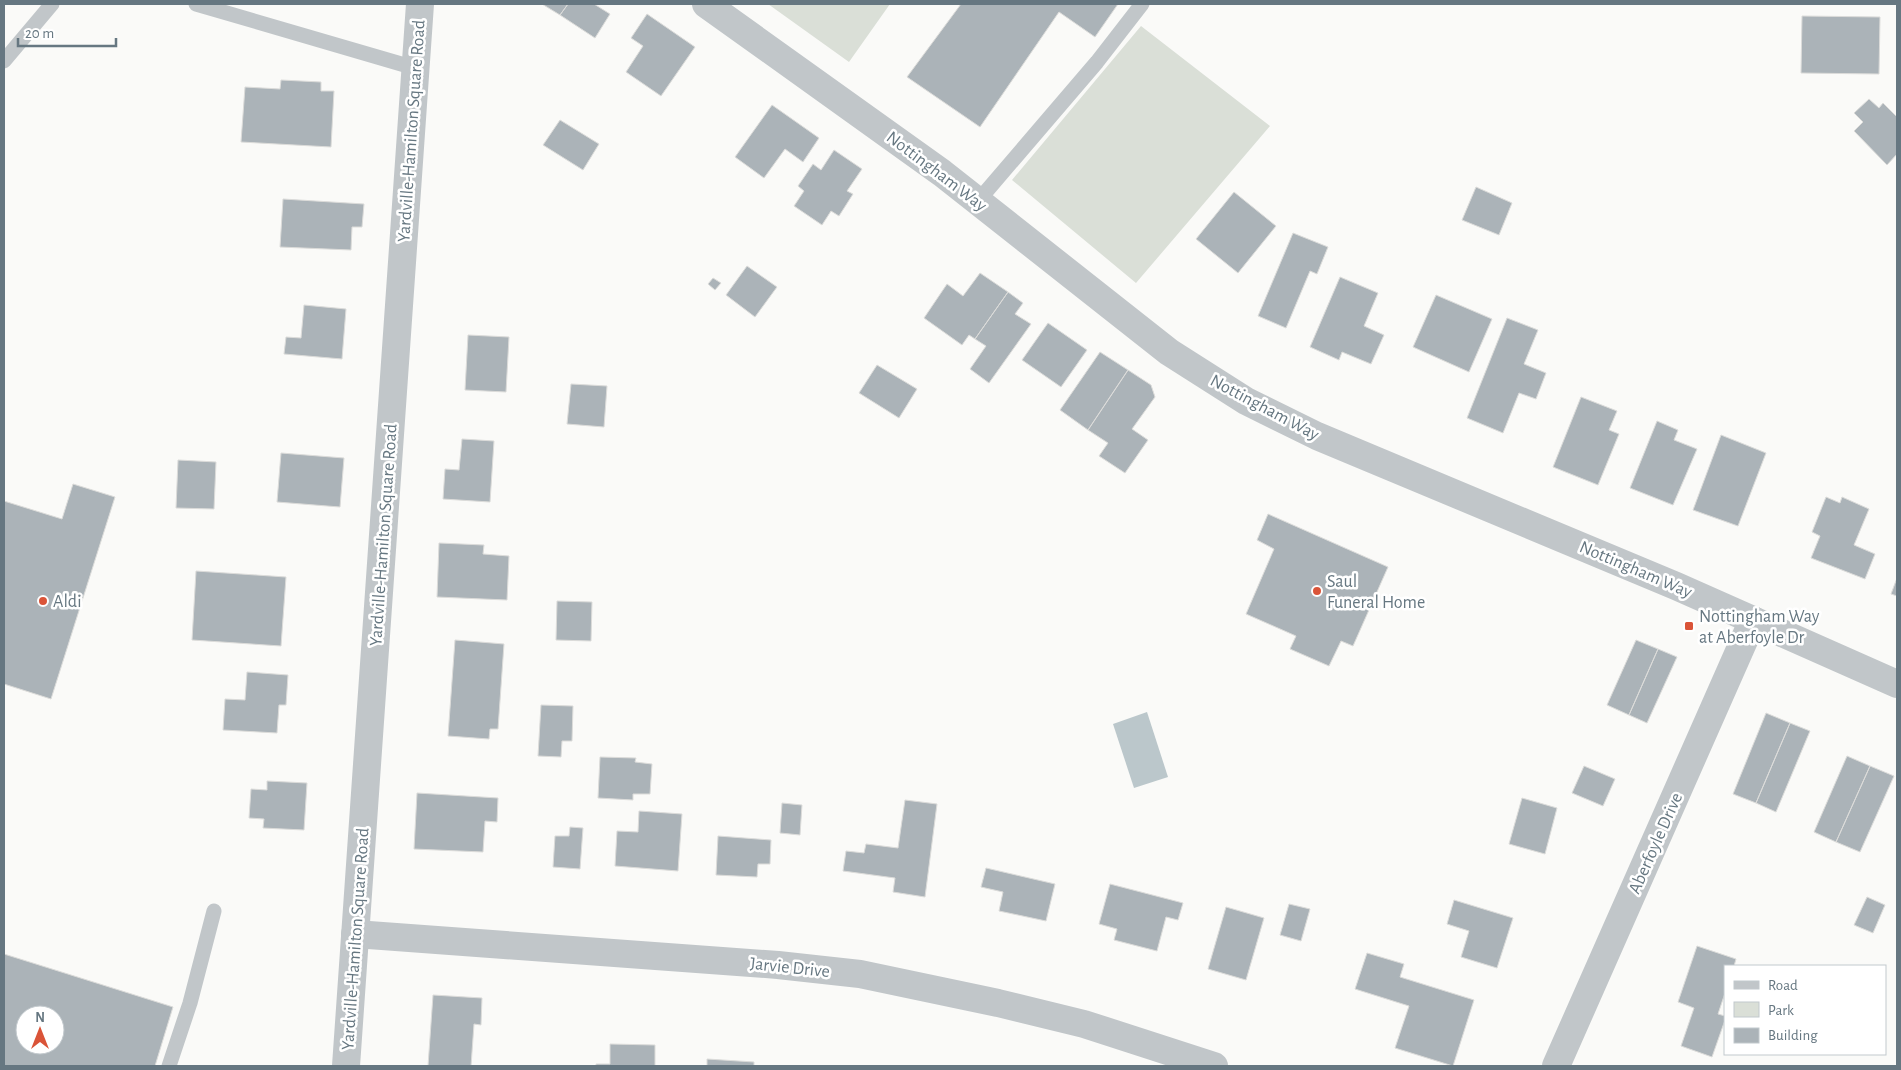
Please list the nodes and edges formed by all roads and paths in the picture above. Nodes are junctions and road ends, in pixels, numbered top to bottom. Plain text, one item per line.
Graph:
1 (52, 4) edge
2 (196, 4) edge
3 (420, 4) edge
4 (706, 4) edge
5 (1142, 4) edge
6 (4, 61) edge
7 (415, 68) junction
8 (978, 202) junction
9 (1753, 620) junction
10 (1897, 684) edge
11 (214, 911) dead end
12 (355, 934) junction
13 (169, 1066) edge
14 (346, 1066) edge
15 (1214, 1066) edge
16 (1556, 1066) edge

1 - 6 lane
2 - 7 lane
3 - 7 street, Yardville-Hamilton Square Road
4 - 8 street, Nottingham Way
5 - 8 lane
7 - 12 street, Yardville-Hamilton Square Road
8 - 9 street, Nottingham Way
9 - 10 street, Nottingham Way
9 - 16 street, Aberfoyle Drive
11 - 13 lane
12 - 14 street, Yardville-Hamilton Square Road
12 - 15 street, Jarvie Drive

